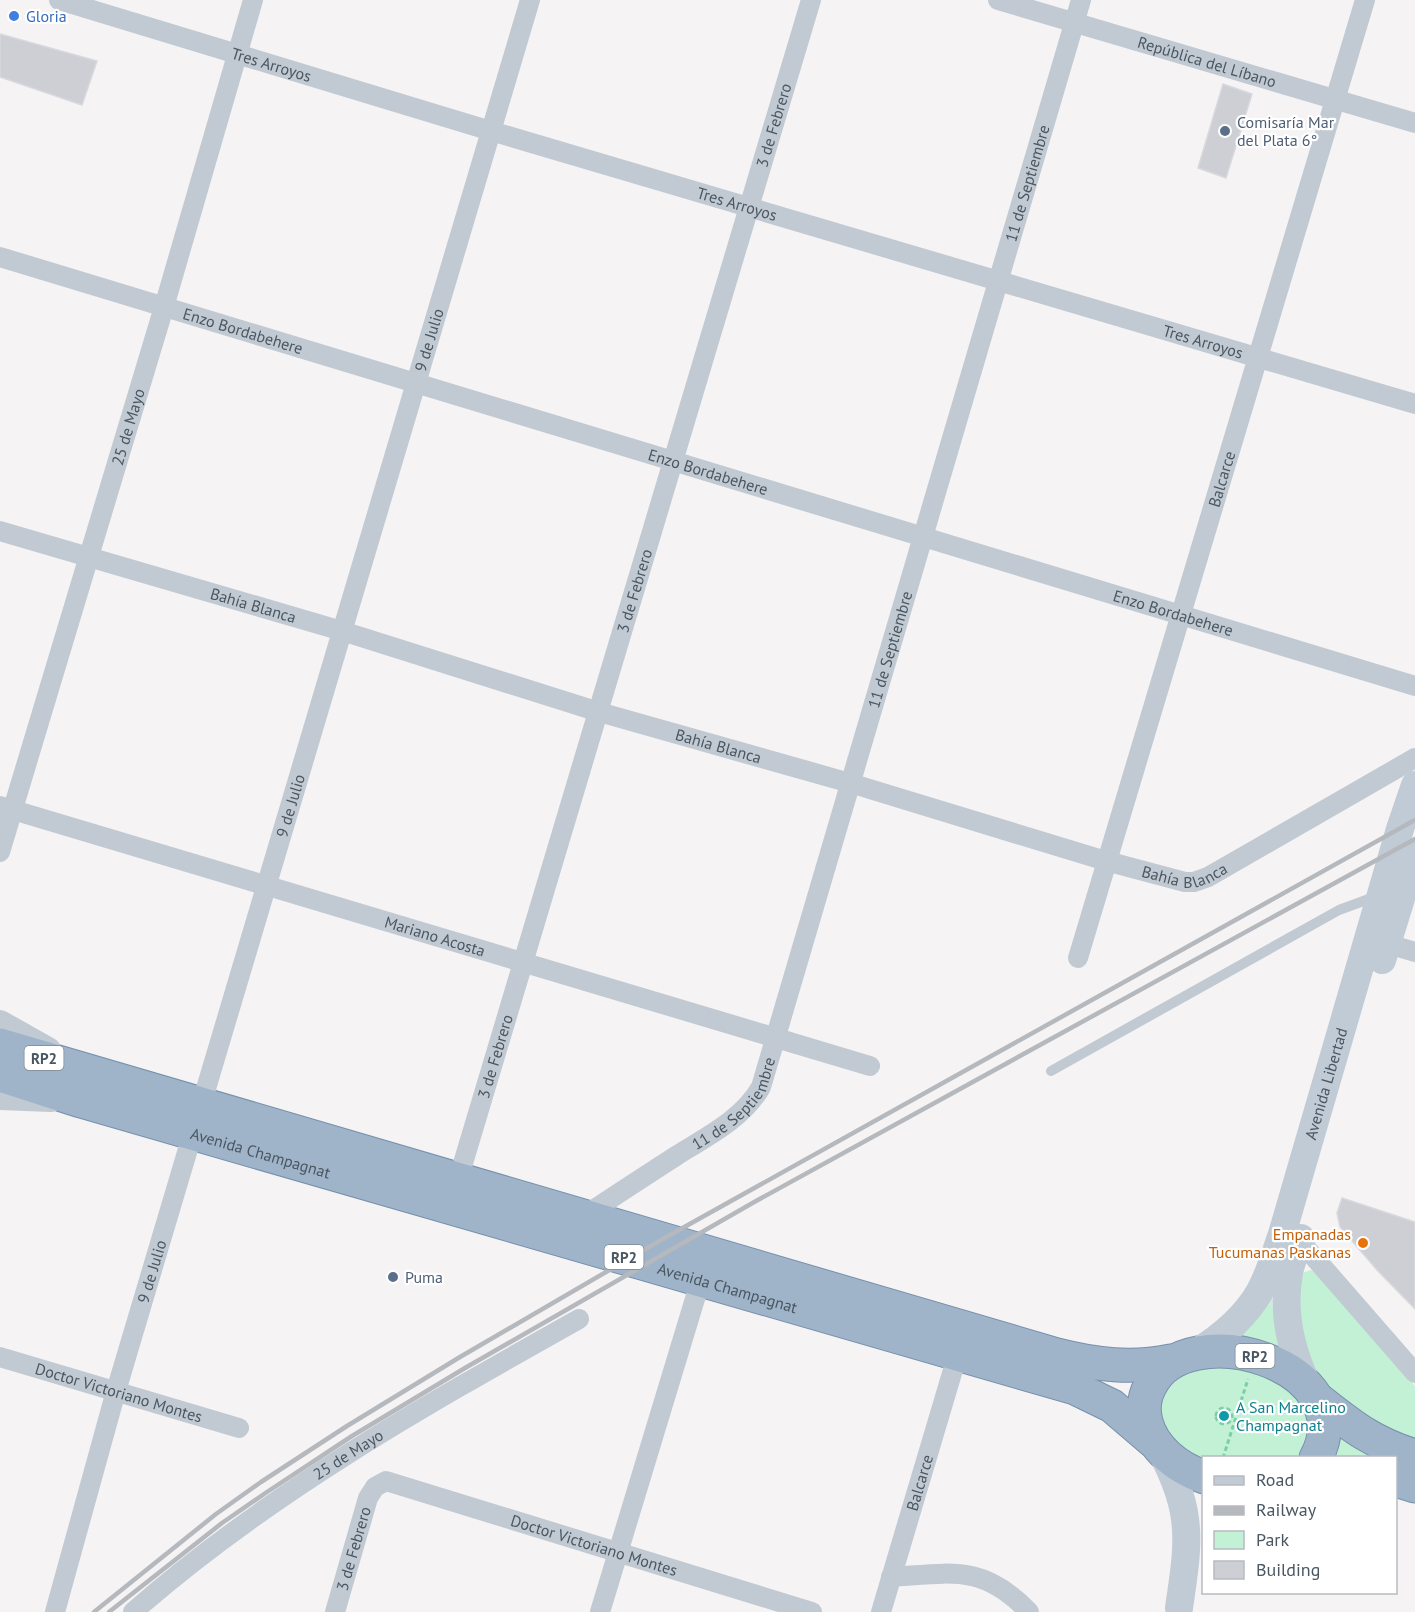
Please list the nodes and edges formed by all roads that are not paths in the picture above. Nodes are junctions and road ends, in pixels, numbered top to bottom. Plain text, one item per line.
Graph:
1 (59, 0) edge
2 (253, 0) edge
3 (530, 0) edge
4 (811, 0) edge
5 (998, 0) edge
6 (1081, 0) edge
7 (1365, 0) edge
8 (1075, 23) junction
9 (236, 54) junction
10 (1336, 100) junction
11 (1415, 123) edge
12 (491, 131) junction
13 (749, 207) junction
14 (0, 257) edge
15 (999, 281) junction
16 (164, 307) junction
17 (1258, 357) junction
18 (416, 384) junction
19 (1415, 404) edge
20 (673, 462) junction
21 (0, 531) edge
22 (923, 537) junction
23 (89, 558) junction
24 (1181, 616) junction
25 (342, 631) junction
26 (1415, 686) edge
27 (599, 712) junction
28 (1415, 758) edge
29 (850, 783) junction
30 (1415, 785) edge
31 (7, 808) edge
32 (0, 852) edge
33 (1415, 853) edge
34 (1106, 861) junction
35 (267, 885) junction
36 (1380, 896) junction
37 (1377, 941) junction
38 (1415, 952) edge
39 (1078, 958) dead end
40 (524, 962) junction
41 (0, 1023) edge
42 (776, 1037) junction
43 (0, 1045) edge
44 (870, 1066) dead end
45 (1051, 1071) dead end
46 (0, 1075) edge
47 (85, 1086) junction
48 (0, 1097) edge
49 (198, 1119) junction
50 (458, 1180) junction
51 (583, 1217) junction
52 (1300, 1241) junction
53 (701, 1279) junction
54 (579, 1319) dead end
55 (958, 1353) junction
56 (0, 1357) edge
57 (1182, 1358) junction
58 (1415, 1373) edge
59 (116, 1391) junction
60 (1314, 1393) junction
61 (240, 1428) dead end
62 (1157, 1445) junction
63 (1317, 1456) edge
64 (1415, 1456) edge
65 (1202, 1477) edge
66 (1397, 1481) edge
67 (1415, 1486) edge
68 (375, 1487) joint
69 (618, 1553) junction
70 (1202, 1558) edge
71 (891, 1577) junction
72 (1179, 1610) edge
73 (55, 1612) edge
74 (133, 1612) edge
75 (335, 1612) edge
76 (600, 1612) edge
77 (812, 1612) edge
78 (880, 1612) edge
79 (1029, 1612) edge

1 - 9 street, Tres Arroyos
2 - 9 street, 25 de Mayo
3 - 12 street, 9 de Julio
4 - 13 street, 3 de Febrero
5 - 8 street, República del Líbano
6 - 8 street, 11 de Septiembre
7 - 10 street, Balcarce
8 - 10 street, República del Líbano
8 - 15 street, 11 de Septiembre
9 - 12 street, Tres Arroyos
9 - 16 street, 25 de Mayo
10 - 11 street, República del Líbano
10 - 17 street, Balcarce
12 - 13 street, Tres Arroyos
12 - 18 street, 9 de Julio
13 - 15 street, Tres Arroyos
13 - 20 street, 3 de Febrero
14 - 16 street, Enzo Bordabehere
15 - 17 street, Tres Arroyos
15 - 22 street, 11 de Septiembre
16 - 18 street, Enzo Bordabehere
16 - 23 street, 25 de Mayo
17 - 19 street, Tres Arroyos
17 - 24 street, Balcarce
18 - 20 street, Enzo Bordabehere
18 - 25 street, 9 de Julio
20 - 22 street, Enzo Bordabehere
20 - 27 street, 3 de Febrero
21 - 23 street, Bahía Blanca
22 - 24 street, Enzo Bordabehere
22 - 29 street, 11 de Septiembre
23 - 25 street, Bahía Blanca
23 - 31 street, 25 de Mayo
24 - 26 street, Enzo Bordabehere
24 - 34 street, Balcarce
25 - 27 street, Bahía Blanca
25 - 35 street, 9 de Julio
27 - 29 street, Bahía Blanca
27 - 40 street, 3 de Febrero
28 - 34 street, Bahía Blanca
29 - 34 street, Bahía Blanca
29 - 42 street, 11 de Septiembre
30 - 36 main road, Avenida Libertad
31 - 32 street, 25 de Mayo
31 - 35 street, Mariano Acosta
33 - 37 main road, Avenida Libertad
34 - 39 street, Balcarce
35 - 40 street, Mariano Acosta
35 - 49 street, 9 de Julio
36 - 37 main road, Avenida Libertad
36 - 45 lane
37 - 38 street
37 - 52 main road, Avenida Libertad
37 - 57 main road, Avenida Libertad
40 - 42 street, Mariano Acosta
40 - 50 street, 3 de Febrero
41 - 47 street, Avenida Champagnat
42 - 44 street, Mariano Acosta
42 - 51 street, 11 de Septiembre
43 - 47 highway, Avenida Champagnat / RP2
46 - 47 highway, Avenida Champagnat / RP2
47 - 48 street, Avenida Champagnat
47 - 49 highway, Avenida Champagnat / RP2
49 - 50 highway, Avenida Champagnat / RP2
49 - 53 highway, Avenida Champagnat / RP2
49 - 59 street, 9 de Julio
50 - 51 highway, Avenida Champagnat / RP2
51 - 57 highway, Avenida Champagnat / RP2
52 - 58 street
52 - 60 main road, Avenida Libertad
53 - 55 highway, Avenida Champagnat / RP2
53 - 69 street
54 - 74 street, 25 de Mayo
55 - 62 highway, Avenida Champagnat / RP2
55 - 71 street, Balcarce
56 - 59 street, Doctor Victoriano Montes
57 - 60 highway, RP2
57 - 62 highway
59 - 61 street, Doctor Victoriano Montes
59 - 73 street, 9 de Julio
60 - 63 highway
60 - 64 highway, RP2
62 - 65 highway, RP2
62 - 72 main road
66 - 67 highway
68 - 69 street, Doctor Victoriano Montes
68 - 75 street, 3 de Febrero
69 - 76 street
69 - 77 street, Doctor Victoriano Montes
70 - 72 main road
71 - 78 street, Balcarce
71 - 79 street

